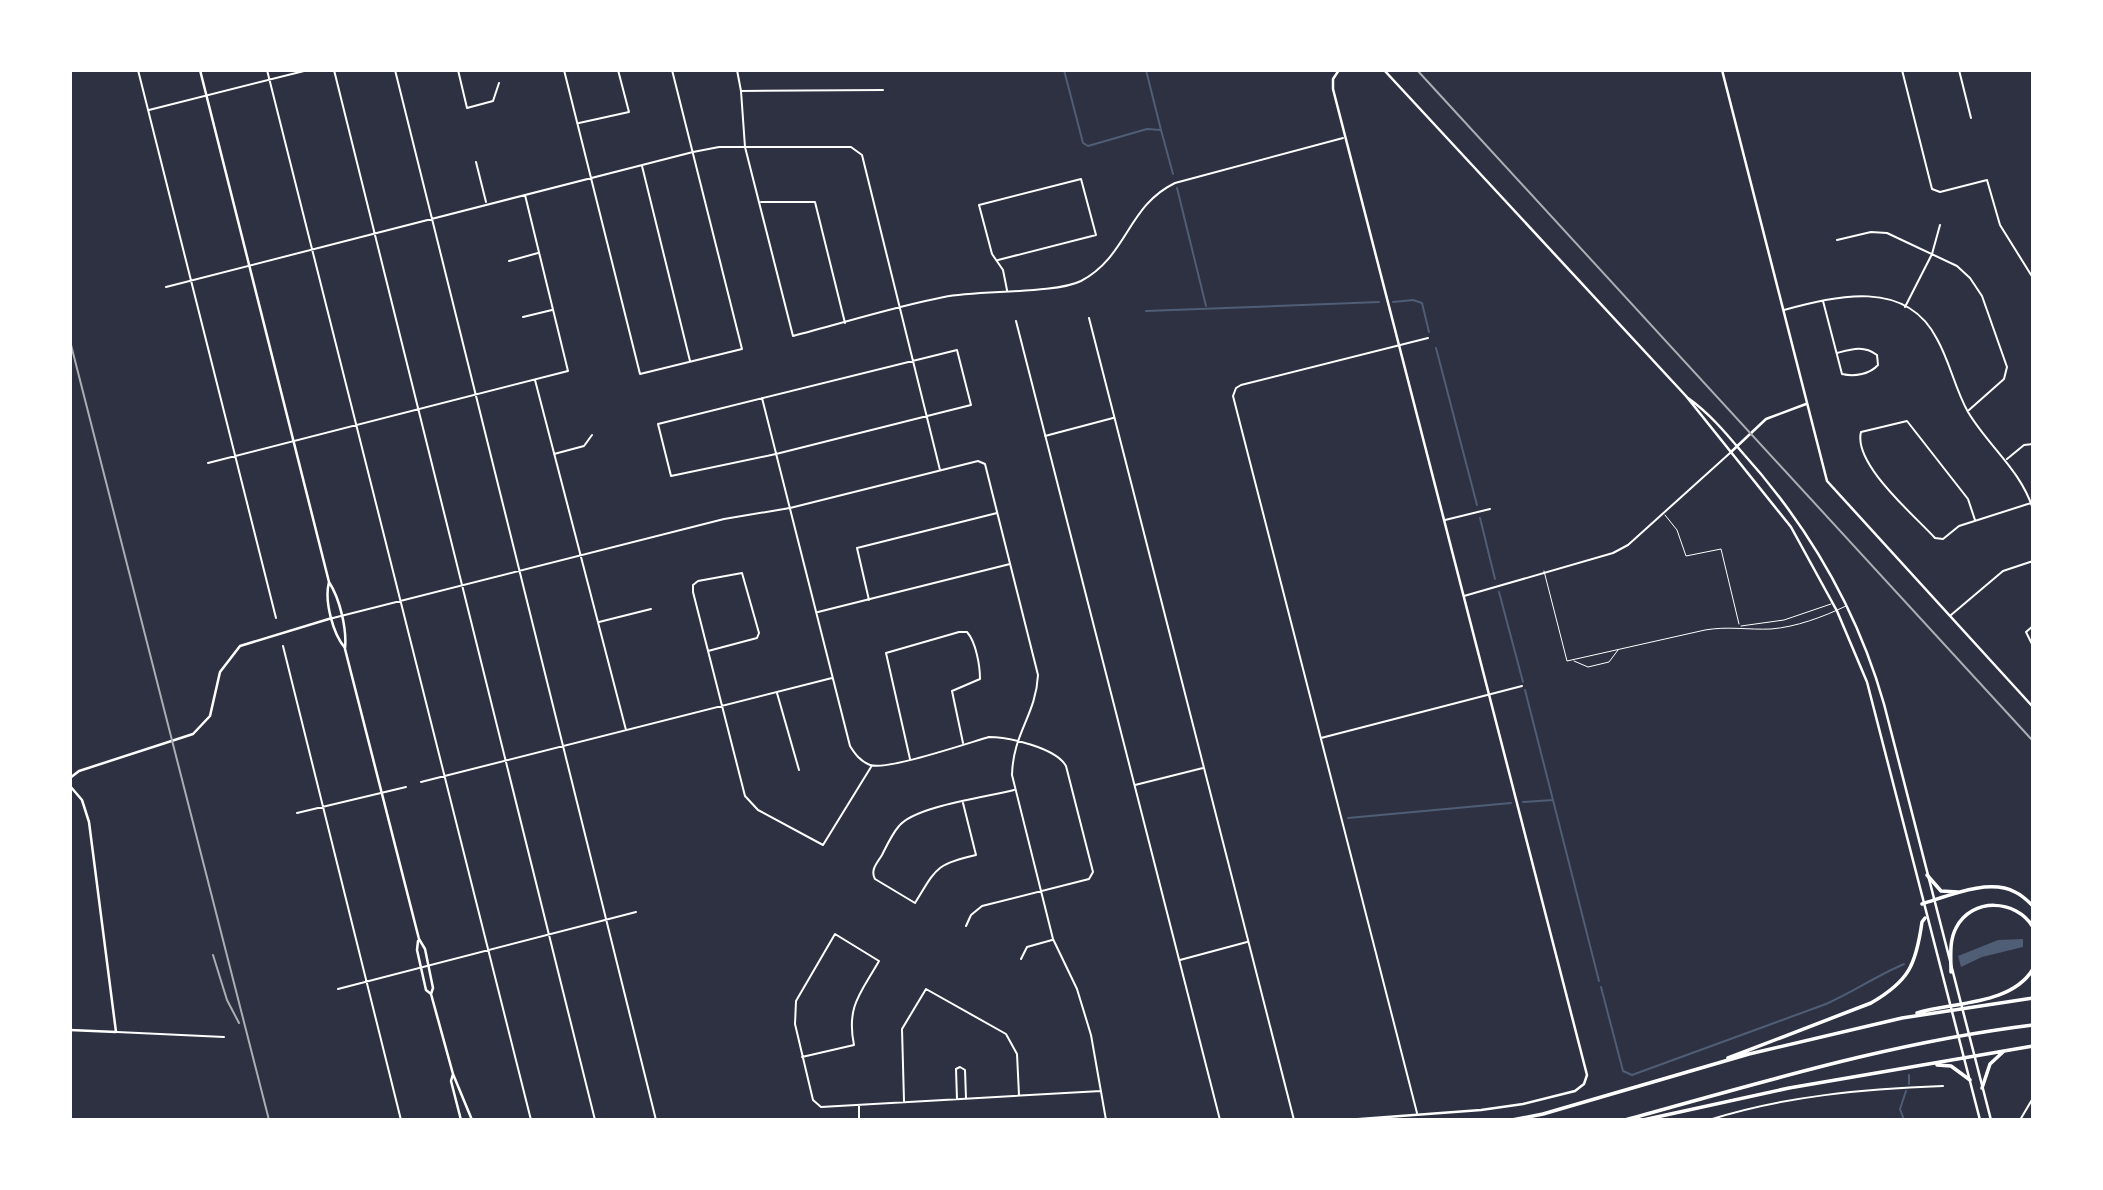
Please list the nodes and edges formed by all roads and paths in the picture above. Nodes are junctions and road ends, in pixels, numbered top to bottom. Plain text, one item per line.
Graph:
1 (138, 70) edge
2 (200, 70) edge
3 (267, 70) edge
4 (308, 70) edge
5 (334, 70) edge
6 (395, 70) edge
7 (458, 70) edge
8 (564, 70) edge
9 (618, 70) edge
10 (672, 70) edge
11 (737, 70) edge
12 (1339, 70) edge
13 (1384, 70) edge
14 (1722, 70) edge
15 (1902, 70) edge
16 (1959, 70) edge
17 (270, 80) junction
18 (499, 83) dead end
19 (883, 90) dead end
20 (741, 91) junction
21 (206, 96) junction
22 (148, 111) junction
23 (1971, 118) dead end
24 (578, 124) junction
25 (1345, 137) junction
26 (745, 147) junction
27 (693, 152) junction
28 (476, 162) dead end
29 (641, 165) junction
30 (591, 178) junction
31 (524, 194) junction
32 (760, 202) junction
33 (486, 204) junction
34 (431, 218) junction
35 (1940, 225) dead end
36 (375, 232) junction
37 (1837, 240) dead end
38 (312, 248) junction
39 (539, 253) junction
40 (1932, 254) junction
41 (998, 260) junction
42 (509, 261) dead end
43 (249, 264) junction
44 (2033, 278) edge
45 (190, 280) junction
46 (166, 287) dead end
47 (1007, 291) junction
48 (1823, 300) junction
49 (1905, 307) junction
50 (899, 309) junction
51 (553, 310) junction
52 (1783, 310) junction
53 (523, 317) dead end
54 (1089, 318) dead end
55 (1016, 321) dead end
56 (845, 323) junction
57 (1428, 338) dead end
58 (1399, 345) junction
59 (1837, 353) junction
60 (913, 361) junction
61 (691, 362) junction
62 (534, 379) junction
63 (475, 394) junction
64 (1686, 396) junction
65 (762, 398) junction
66 (1806, 404) junction
67 (419, 408) junction
68 (1968, 411) junction
69 (927, 416) junction
70 (1114, 418) junction
71 (356, 424) junction
72 (592, 435) dead end
73 (1045, 436) junction
74 (293, 440) junction
75 (2033, 444) edge
76 (1737, 446) junction
77 (1731, 453) junction
78 (553, 454) junction
79 (776, 454) junction
80 (235, 456) junction
81 (2007, 460) junction
82 (208, 463) dead end
83 (940, 471) junction
84 (2031, 503) junction
85 (790, 508) junction
86 (1490, 509) dead end
87 (2033, 509) edge
88 (998, 513) junction
89 (1663, 514) junction
90 (1444, 520) junction
91 (1975, 520) junction
92 (582, 555) junction
93 (2033, 561) edge
94 (1011, 564) junction
95 (519, 570) junction
96 (1544, 571) junction
97 (329, 582) junction
98 (462, 585) junction
99 (1464, 596) junction
100 (401, 600) junction
101 (869, 600) junction
102 (1833, 604) junction
103 (1846, 606) junction
104 (652, 609) dead end
105 (1837, 611) junction
106 (817, 613) junction
107 (340, 616) junction
108 (1950, 616) junction
109 (275, 618) dead end
110 (332, 618) junction
111 (599, 622) junction
112 (1740, 626) junction
113 (2033, 626) edge
114 (283, 646) dead end
115 (2033, 646) edge
116 (345, 649) junction
117 (1619, 649) junction
118 (708, 651) junction
119 (1573, 660) junction
120 (833, 677) junction
121 (1522, 686) dead end
122 (776, 692) junction
123 (1489, 695) junction
124 (722, 705) junction
125 (2033, 708) edge
126 (626, 730) junction
127 (1321, 738) junction
128 (1016, 740) junction
129 (963, 744) junction
130 (563, 746) junction
131 (910, 759) junction
132 (506, 760) junction
133 (872, 766) junction
134 (1204, 768) junction
135 (799, 770) dead end
136 (445, 776) junction
137 (70, 778) edge
138 (421, 782) dead end
139 (1135, 785) junction
140 (70, 786) edge
141 (406, 787) dead end
142 (1015, 790) junction
143 (382, 793) junction
144 (962, 803) junction
145 (323, 807) junction
146 (297, 813) dead end
147 (1927, 875) junction
148 (1040, 891) junction
149 (1970, 891) junction
150 (1933, 900) junction
151 (1922, 904) junction
152 (2033, 906) edge
153 (636, 912) dead end
154 (1926, 918) junction
155 (606, 921) junction
156 (966, 926) dead end
157 (2033, 927) edge
158 (550, 935) junction
159 (419, 939) junction
160 (1053, 939) junction
161 (1248, 942) junction
162 (488, 951) junction
163 (1021, 959) dead end
164 (1180, 960) junction
165 (428, 966) junction
166 (421, 968) junction
167 (2033, 970) edge
168 (1951, 972) junction
169 (366, 981) junction
170 (338, 989) dead end
171 (431, 994) junction
172 (2033, 998) edge
173 (1935, 1010) junction
174 (2033, 1026) edge
175 (70, 1030) edge
176 (116, 1032) junction
177 (224, 1037) dead end
178 (2033, 1046) edge
179 (2003, 1052) junction
180 (802, 1057) junction
181 (1975, 1057) junction
182 (1964, 1059) junction
183 (1931, 1065) junction
184 (1692, 1070) junction
185 (453, 1074) junction
186 (1970, 1080) junction
187 (1943, 1086) dead end
188 (1982, 1088) junction
189 (1102, 1091) junction
190 (1019, 1096) junction
191 (2033, 1098) edge
192 (957, 1099) junction
193 (966, 1099) junction
194 (904, 1102) junction
195 (859, 1105) junction
196 (1418, 1116) junction
197 (401, 1120) edge
198 (461, 1120) edge
199 (472, 1120) edge
200 (531, 1120) edge
201 (595, 1120) edge
202 (656, 1120) edge
203 (859, 1120) edge
204 (1106, 1120) edge
205 (1220, 1120) edge
206 (1294, 1120) edge
207 (1347, 1120) edge
208 (1512, 1120) edge
209 (1625, 1120) edge
210 (1643, 1120) edge
211 (1709, 1120) edge
212 (1980, 1120) edge
213 (1991, 1120) edge
214 (2020, 1120) edge

1 - 22 street
2 - 21 main road
3 - 17 street
4 - 17 street
5 - 36 street
6 - 34 street
7 - 18 street
8 - 24 street
9 - 24 street
10 - 27 street
11 - 20 street
12 - 25 main road
13 - 64 main road
14 - 52 main road
15 - 44 street
16 - 23 street
17 - 21 street
17 - 38 street
19 - 20 street
20 - 26 street
21 - 22 street
21 - 43 main road
22 - 45 street
24 - 30 street
25 - 47 street
25 - 58 main road
26 - 27 street
26 - 32 street
26 - 50 street
27 - 29 street
27 - 61 street
28 - 33 street
29 - 30 street
29 - 61 street
30 - 31 street
30 - 61 street
31 - 33 street
31 - 39 street
32 - 56 street
32 - 56 street
33 - 34 street
34 - 36 street
34 - 63 street
35 - 40 street
36 - 38 street
36 - 67 street
37 - 40 street
38 - 43 street
38 - 71 street
39 - 42 street
39 - 51 street
40 - 49 street
40 - 68 street
41 - 41 street
41 - 47 street
43 - 45 street
43 - 74 main road
45 - 46 street
45 - 80 street
47 - 50 street
48 - 49 street
48 - 52 street
48 - 59 street
49 - 68 street
50 - 56 street
50 - 60 street
51 - 53 street
51 - 62 street
52 - 66 main road
54 - 70 street
55 - 73 street
57 - 58 street
58 - 90 main road
58 - 127 street
59 - 59 street
60 - 65 street
60 - 69 street
60 - 69 street
62 - 63 street
62 - 78 street
63 - 67 street
63 - 95 street
64 - 76 main road
64 - 77 main road
65 - 79 street
65 - 79 street
66 - 76 main road
66 - 108 main road
67 - 71 street
67 - 98 street
68 - 81 street
69 - 79 street
69 - 83 street
70 - 73 street
70 - 134 street
71 - 74 street
71 - 100 street
72 - 78 street
73 - 139 street
74 - 80 street
74 - 97 main road
75 - 81 street
76 - 77 main road
76 - 103 main road
77 - 89 street
77 - 102 main road
78 - 92 street
79 - 85 street
80 - 82 street
80 - 109 street
81 - 84 street
83 - 85 street
83 - 88 street
84 - 87 street
84 - 91 street
85 - 92 street
85 - 106 street
86 - 90 street
88 - 94 street
88 - 101 street
89 - 96 street
89 - 112 lane
90 - 99 main road
91 - 91 street
92 - 95 street
92 - 111 street
93 - 108 street
94 - 101 street
94 - 128 street
95 - 98 street
95 - 130 street
96 - 99 street
96 - 119 lane
97 - 107 main road
97 - 110 main road
98 - 100 street
98 - 132 street
99 - 123 main road
100 - 107 street
100 - 136 street
101 - 106 street
102 - 105 main road
102 - 112 lane
103 - 105 lane
103 - 147 main road
104 - 111 street
105 - 112 lane
105 - 151 main road
106 - 120 street
107 - 110 street
107 - 116 main road
108 - 125 main road
110 - 116 main road
110 - 137 main road
111 - 126 street
112 - 117 lane
113 - 115 street
114 - 145 street
116 - 143 main road
117 - 119 lane
117 - 119 lane
118 - 118 street
118 - 124 street
120 - 122 street
120 - 133 street
121 - 123 street
122 - 124 street
122 - 135 street
123 - 127 street
123 - 196 main road
124 - 126 street
124 - 133 street
126 - 130 street
127 - 196 street
128 - 129 street
128 - 142 street
128 - 148 street
129 - 131 street
129 - 131 street
130 - 132 street
130 - 155 street
131 - 133 street
132 - 136 street
132 - 158 street
134 - 139 street
134 - 161 street
136 - 138 street
136 - 162 street
139 - 164 street
140 - 176 main road
141 - 143 street
142 - 144 street
142 - 148 street
143 - 145 street
143 - 159 main road
144 - 144 street
145 - 146 street
145 - 169 street
147 - 149 highway
147 - 150 main road
148 - 156 street
148 - 160 street
149 - 150 highway
149 - 152 highway
150 - 151 highway
150 - 168 main road
151 - 154 main road
153 - 155 street
154 - 182 main road
154 - 184 highway
155 - 158 street
155 - 202 street
157 - 168 highway
158 - 162 street
158 - 201 street
159 - 165 main road
159 - 166 main road
160 - 163 street
160 - 189 street
161 - 164 street
161 - 206 street
162 - 165 street
162 - 200 street
164 - 205 street
165 - 166 street
165 - 171 main road
166 - 169 street
166 - 171 main road
167 - 173 highway
168 - 181 main road
169 - 170 street
169 - 197 street
171 - 185 main road
172 - 173 highway
173 - 184 highway
174 - 209 highway
175 - 176 main road
176 - 177 street
178 - 179 highway
179 - 181 highway
179 - 188 highway
180 - 180 street
180 - 195 street
181 - 182 highway
181 - 188 main road
182 - 183 highway
182 - 186 main road
183 - 186 highway
183 - 210 highway
184 - 208 highway
185 - 198 main road
185 - 199 main road
186 - 212 main road
187 - 211 street
188 - 213 main road
189 - 190 street
189 - 204 street
190 - 193 street
190 - 194 street
191 - 214 street
192 - 193 street
192 - 193 street
192 - 194 street
194 - 195 street
195 - 203 street
196 - 207 main road

